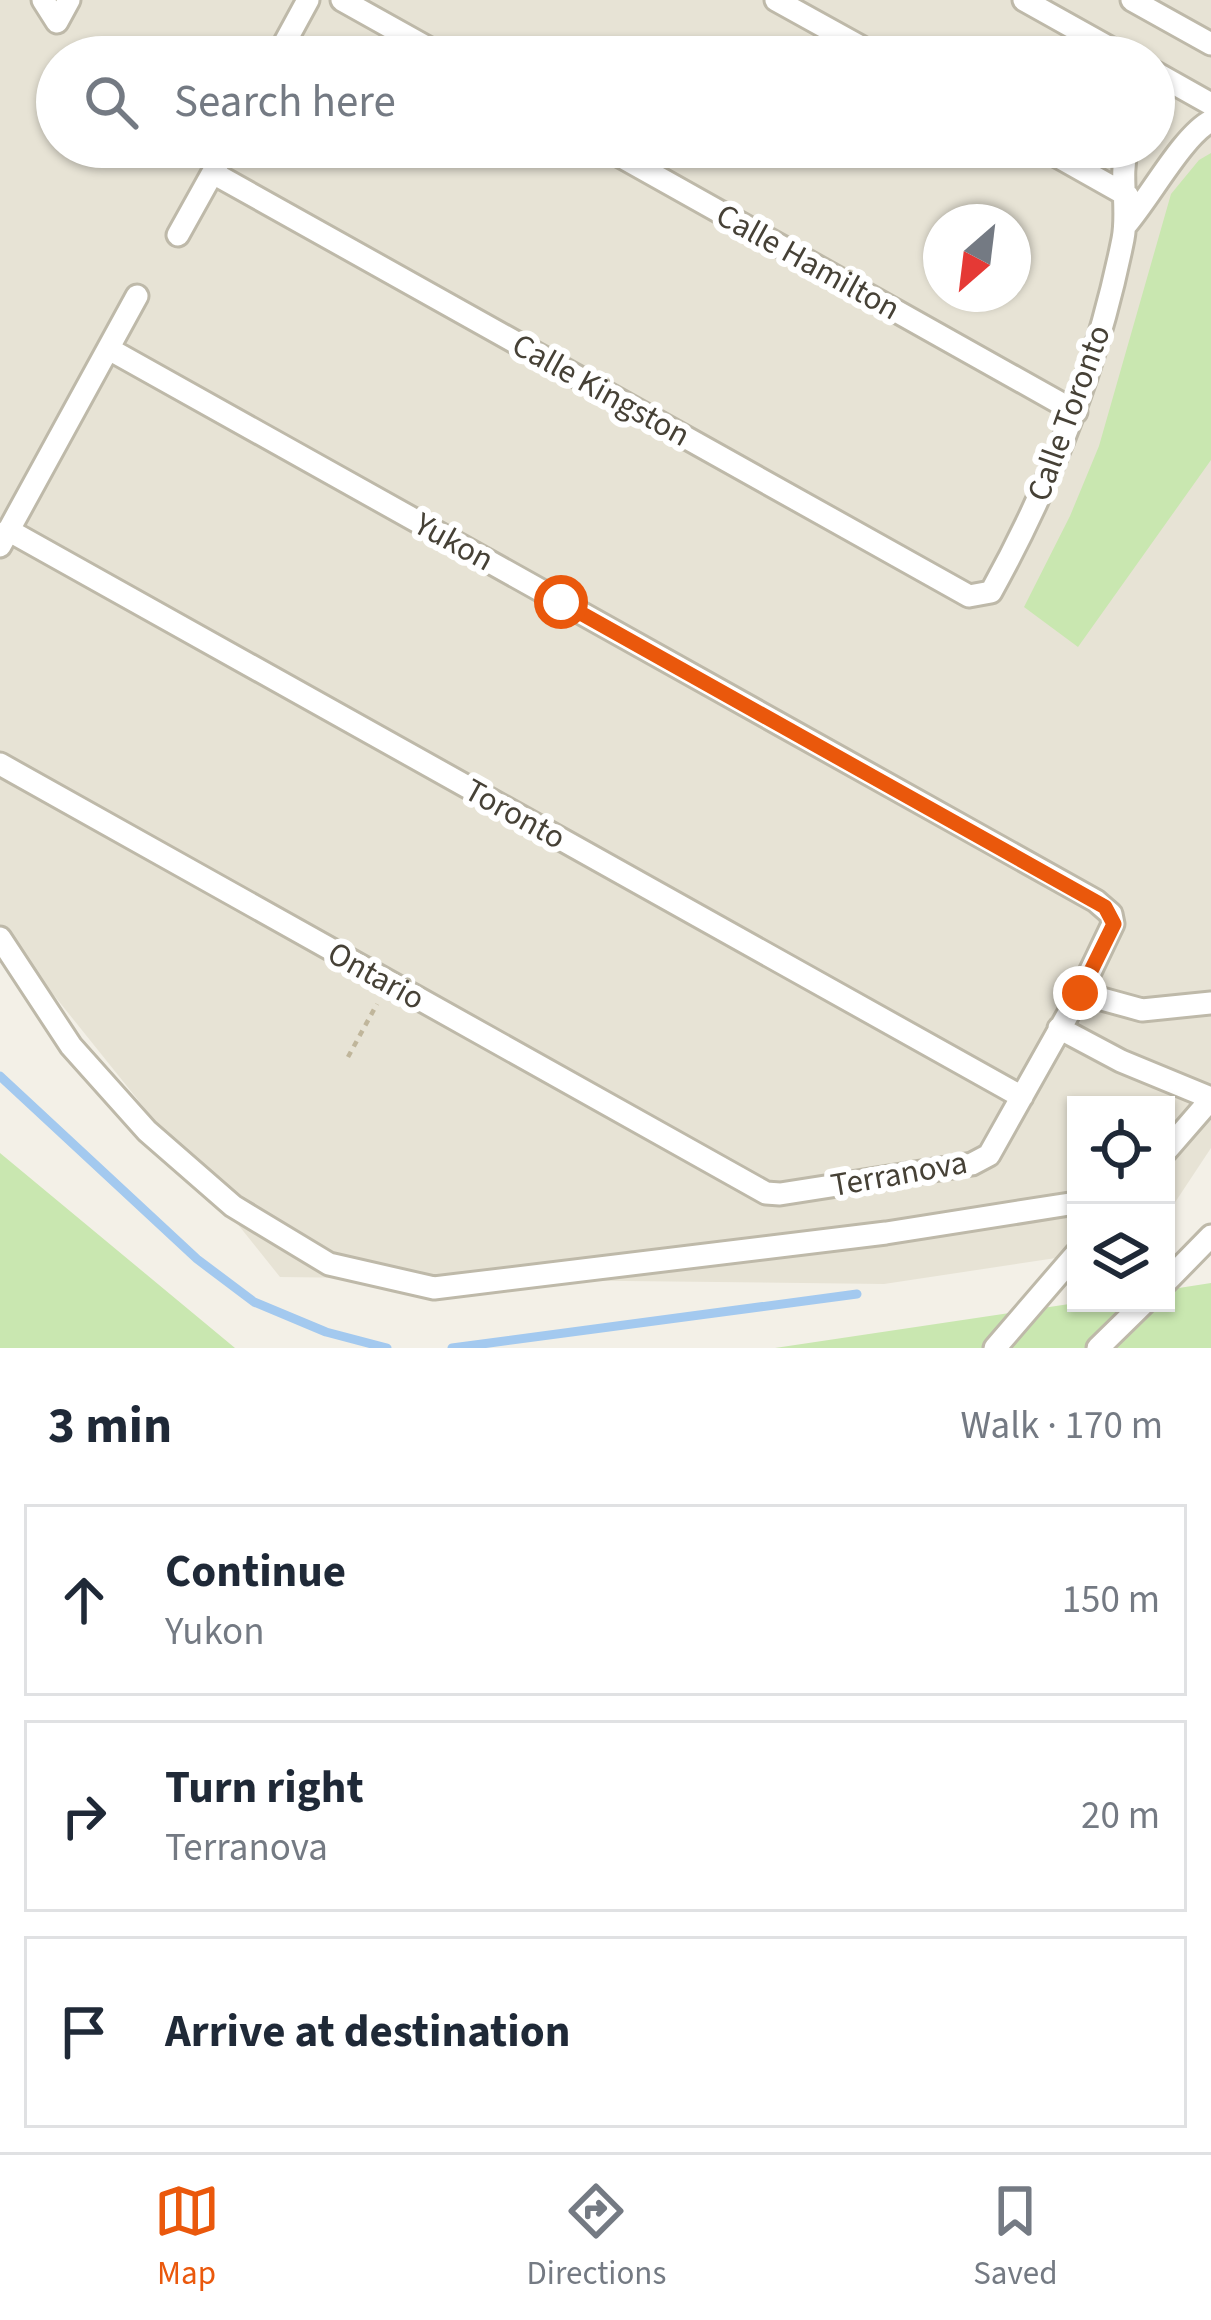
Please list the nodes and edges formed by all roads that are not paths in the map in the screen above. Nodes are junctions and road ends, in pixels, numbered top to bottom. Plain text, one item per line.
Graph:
1 (43, 0) edge
2 (69, 0) edge
3 (308, 0) edge
4 (342, 0) edge
5 (776, 0) edge
6 (1024, 0) edge
7 (1132, 0) edge
8 (288, 36) edge
9 (406, 36) edge
10 (841, 36) edge
11 (1088, 36) edge
12 (1211, 44) edge
13 (1175, 84) edge
14 (1211, 104) edge
15 (1211, 121) edge
16 (1175, 159) edge
17 (216, 168) edge
18 (641, 168) edge
19 (1078, 168) edge
20 (1124, 168) edge
21 (1169, 168) edge
22 (213, 173) junction
23 (1121, 192) junction
24 (1144, 205) junction
25 (1125, 226) junction
26 (178, 235) dead end
27 (137, 296) dead end
28 (109, 349) junction
29 (1076, 412) junction
30 (4, 538) edge
31 (992, 592) joint
32 (0, 764) edge
33 (1111, 914) joint
34 (0, 938) edge
35 (1080, 993) junction
36 (1211, 1003) edge
37 (1059, 1028) junction
38 (1022, 1096) junction
39 (1211, 1099) edge
40 (1175, 1141) edge
41 (753, 1188) joint
42 (1067, 1203) edge
43 (1211, 1236) edge
44 (1067, 1264) edge
45 (1175, 1273) edge
46 (1135, 1312) edge
47 (995, 1348) edge
48 (1098, 1348) edge

1 - 2 street
3 - 8 street
4 - 9 street
5 - 10 street
6 - 11 street
7 - 12 street
13 - 14 street
15 - 16 street, Calle Toronto
17 - 22 street
18 - 29 street, Calle Hamilton
19 - 23 street
20 - 23 street, Calle Toronto
21 - 24 street, Calle Toronto
22 - 26 street
22 - 31 street, Calle Kingston
23 - 24 street
23 - 25 street, Calle Toronto
24 - 25 street, Calle Toronto
25 - 29 street, Calle Toronto
27 - 28 street
28 - 30 street
28 - 33 street, Yukon
29 - 31 street, Calle Toronto
30 - 38 street, Toronto
32 - 41 street, Ontario
33 - 35 street, Terranova
34 - 42 street
35 - 36 street
35 - 37 street, Terranova
37 - 38 street, Terranova
37 - 39 street
38 - 41 street, Terranova
39 - 40 street
43 - 45 street
44 - 47 street
46 - 48 street

